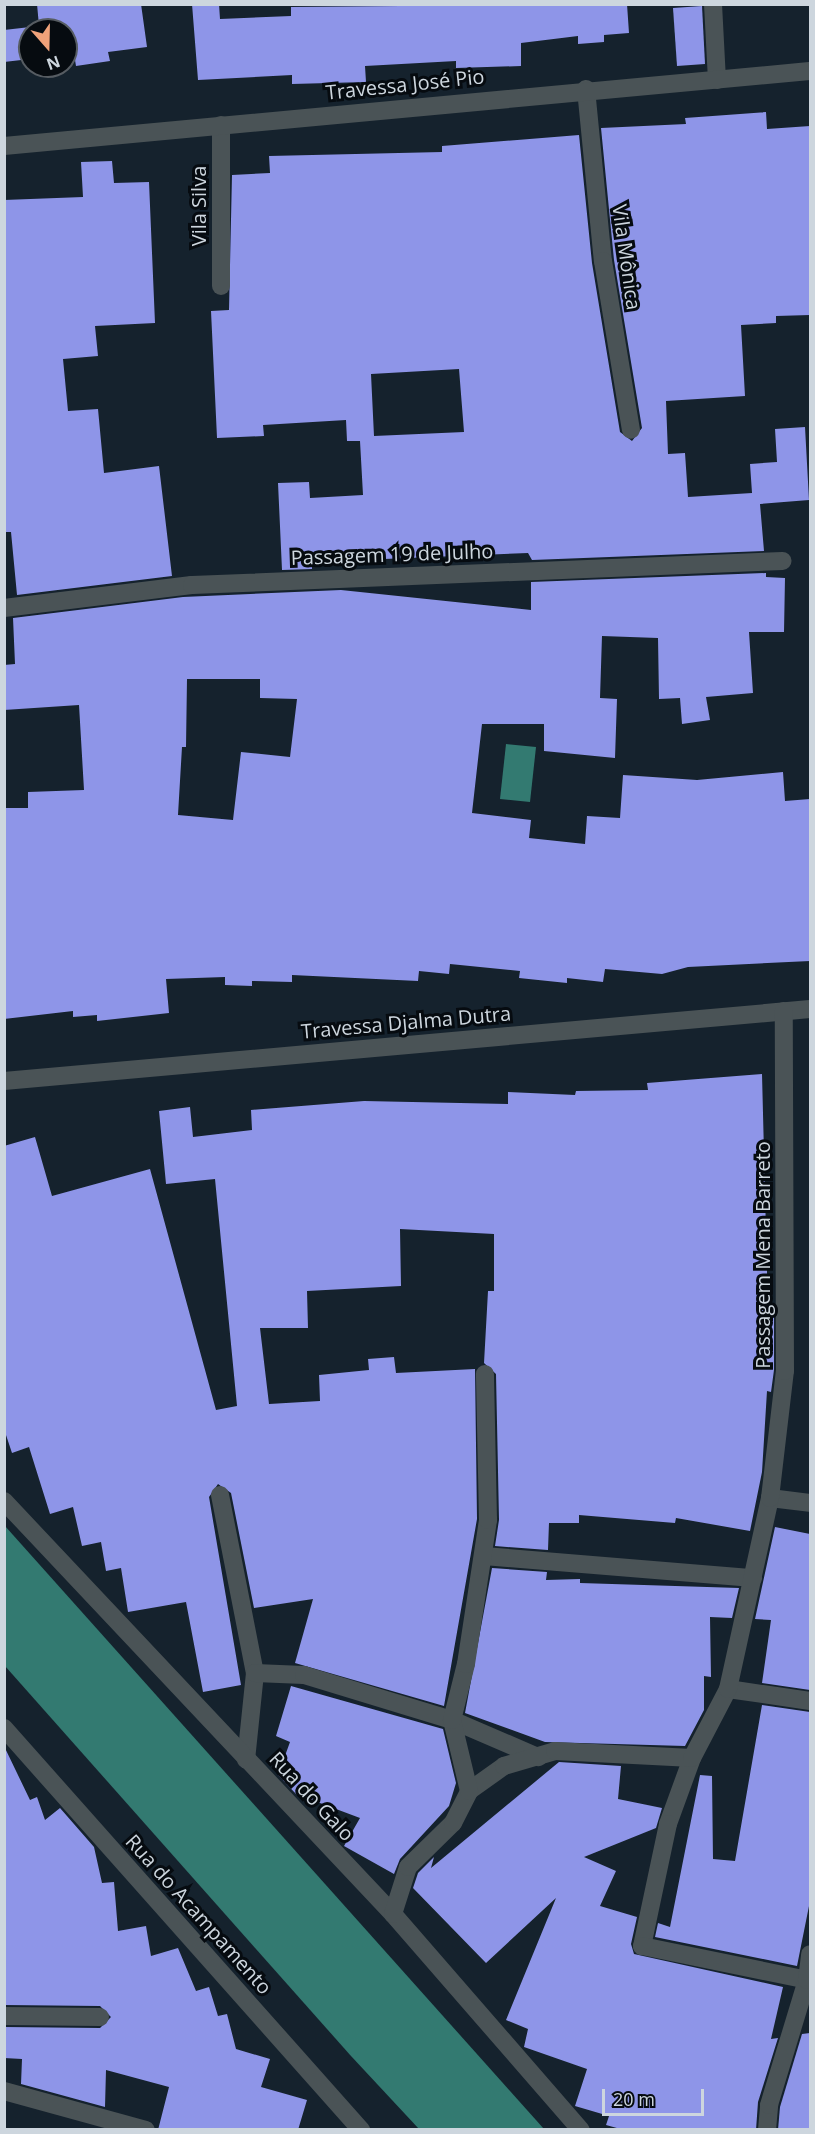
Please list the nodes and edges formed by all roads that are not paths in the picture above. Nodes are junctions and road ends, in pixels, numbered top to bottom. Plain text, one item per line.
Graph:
1 (713, 4) edge
2 (810, 71) edge
3 (717, 80) junction
4 (586, 89) junction
5 (220, 125) junction
6 (4, 146) edge
7 (221, 286) dead end
8 (631, 430) dead end
9 (783, 561) dead end
10 (4, 608) edge
11 (810, 1009) edge
12 (784, 1011) junction
13 (4, 1081) edge
14 (485, 1374) dead end
15 (220, 1495) dead end
16 (770, 1498) junction
17 (4, 1501) edge
18 (810, 1503) edge
19 (484, 1556) junction
20 (753, 1578) junction
21 (255, 1673) junction
22 (728, 1689) junction
23 (810, 1701) edge
24 (452, 1720) junction
25 (4, 1728) edge
26 (538, 1757) junction
27 (692, 1758) junction
28 (246, 1760) junction
29 (469, 1791) junction
30 (393, 1914) junction
31 (810, 1954) edge
32 (807, 1980) junction
33 (4, 2016) edge
34 (100, 2017) dead end
35 (4, 2091) edge
36 (110, 2125) edge
37 (146, 2130) edge
38 (361, 2130) edge
39 (580, 2130) edge
40 (767, 2130) edge

1 - 3 street
2 - 3 street, Travessa José Pio
3 - 4 street, Travessa José Pio
4 - 5 street, Travessa José Pio
4 - 8 street, Vila Mônica
5 - 6 street, Travessa José Pio
5 - 7 street, Vila Silva
9 - 10 street, Passagem 19 de Julho
11 - 12 street, Travessa Djalma Dutra
12 - 13 street, Travessa Djalma Dutra
12 - 16 street, Passagem Mena Barreto
14 - 19 street
15 - 21 street
16 - 18 street
16 - 20 street, Passagem Mena Barreto
17 - 28 street, Rua do Galo
19 - 20 street
19 - 24 street
20 - 22 street, Passagem Mena Barreto
21 - 24 street
21 - 28 street
22 - 23 street
22 - 27 street, Passagem Mena Barreto
24 - 26 street
24 - 29 street
25 - 38 street, Rua do Acampamento
26 - 27 street
26 - 29 street
27 - 32 street, Passagem Mena Barreto
28 - 30 street, Rua do Galo
29 - 30 street
30 - 39 street, Rua do Galo
31 - 32 street
32 - 40 street
33 - 34 street
35 - 36 street
36 - 37 street

